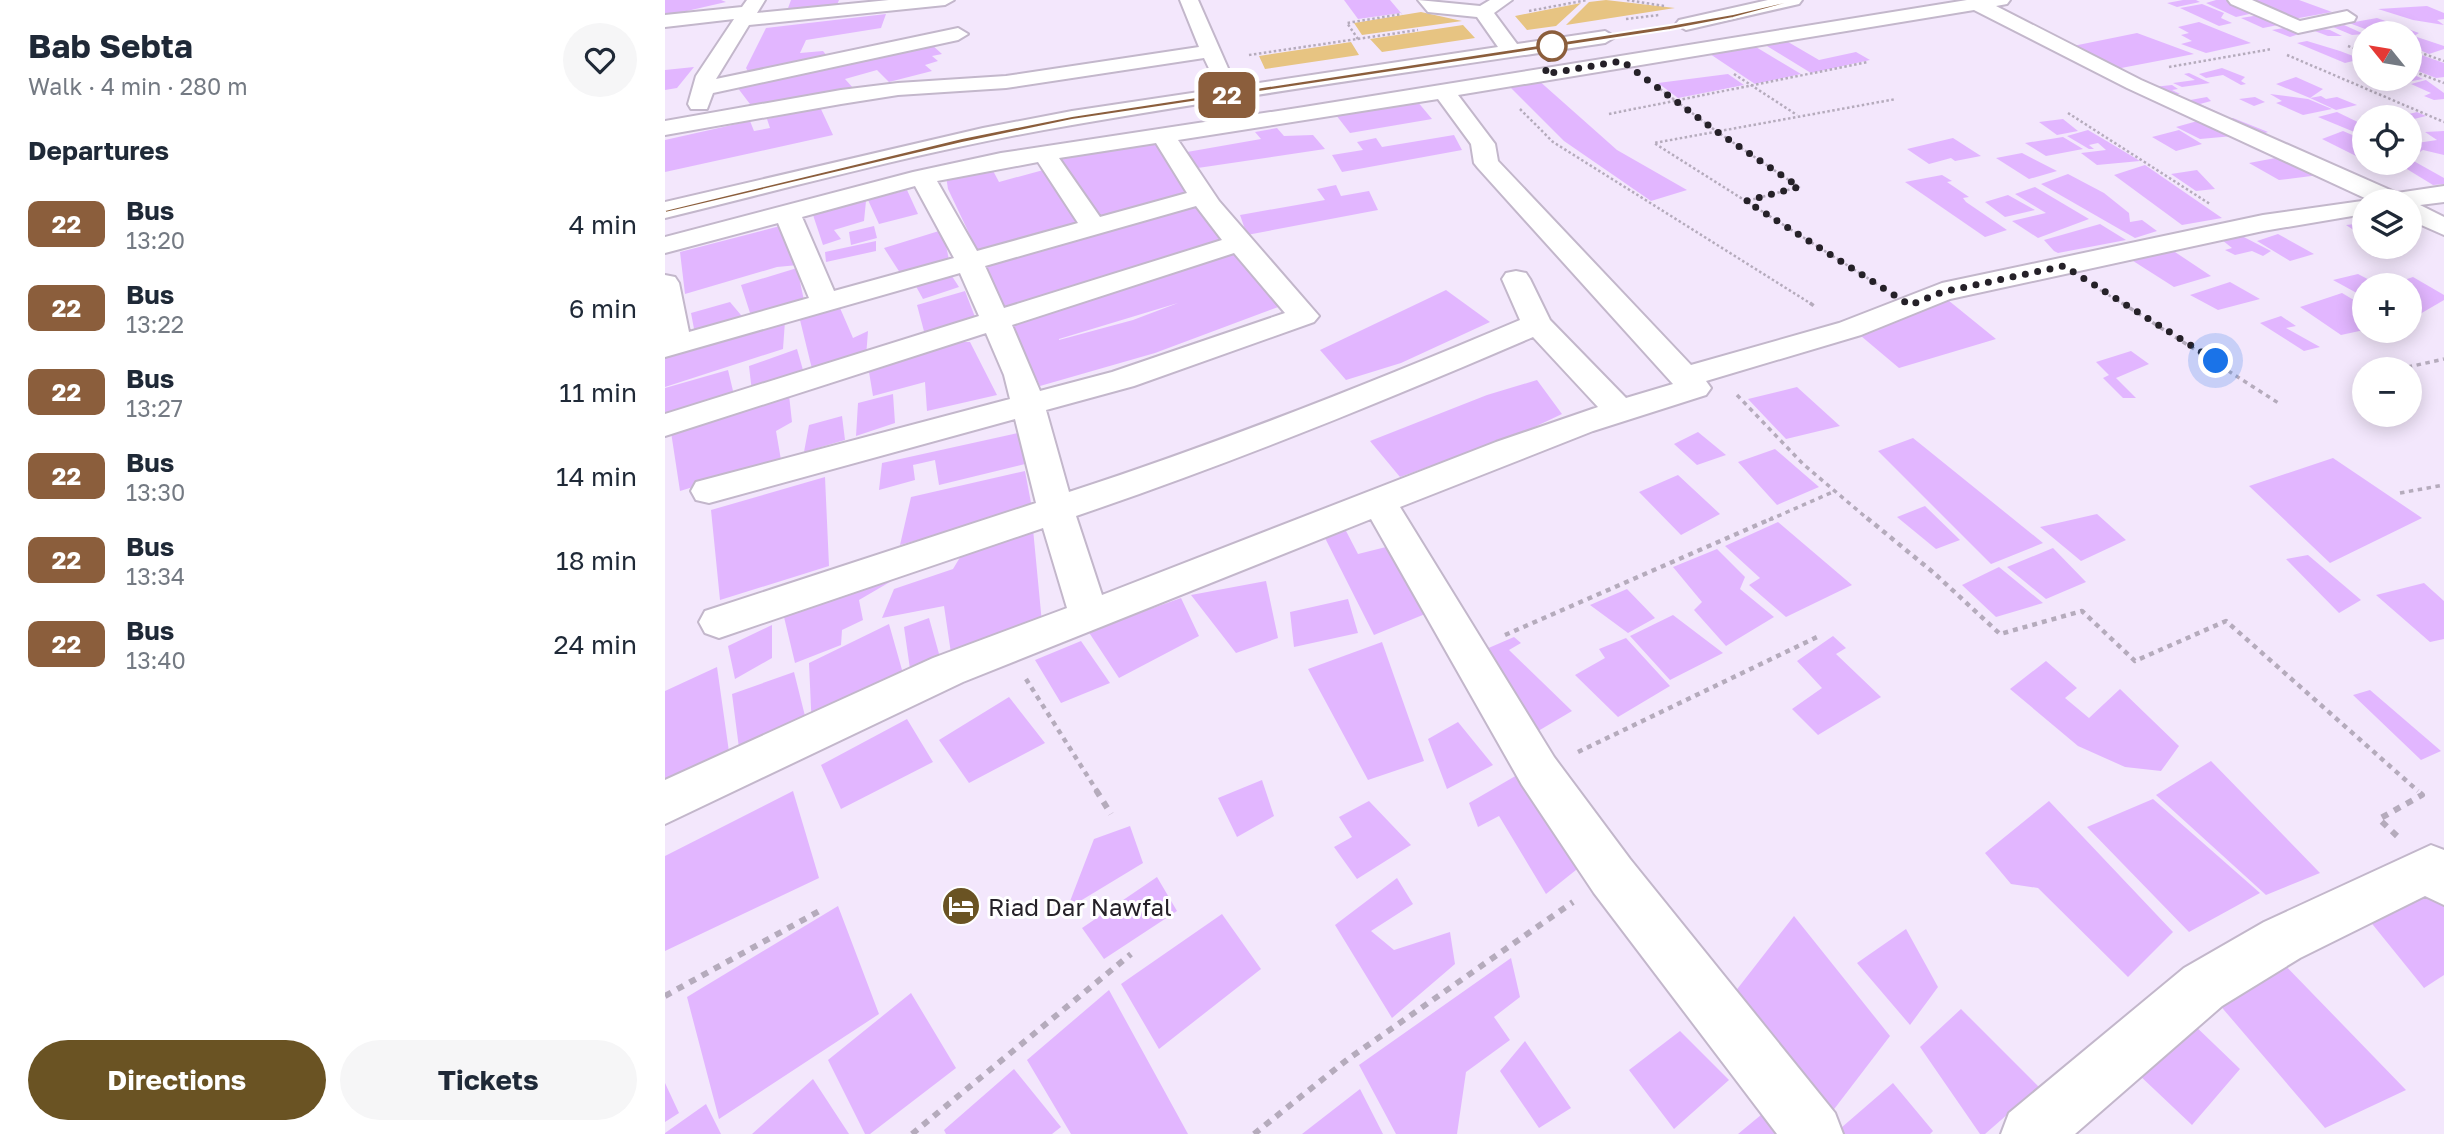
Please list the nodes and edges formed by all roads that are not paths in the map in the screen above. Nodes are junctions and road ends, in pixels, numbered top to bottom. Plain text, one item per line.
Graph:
1 (945, 0) edge
2 (1189, 0) edge
3 (1427, 0) edge
4 (1503, 0) edge
5 (1710, 0) edge
6 (2001, 0) edge
7 (2237, 0) edge
8 (1803, 1) edge
9 (1977, 4) junction
10 (749, 11) edge
11 (1483, 12) junction
12 (1733, 16) junction
13 (2347, 17) dead end
14 (665, 21) edge
15 (1670, 27) dead end
16 (958, 34) dead end
17 (1629, 34) dead end
18 (1211, 51) junction
19 (1512, 52) junction
20 (701, 89) junction
21 (1444, 92) junction
22 (1229, 94) junction
23 (697, 123) junction
24 (665, 128) edge
25 (1163, 135) junction
26 (1044, 153) junction
27 (922, 177) junction
28 (2368, 189) edge
29 (2444, 194) edge
30 (1203, 196) junction
31 (2422, 197) edge
32 (2352, 208) edge
33 (665, 210) edge
34 (787, 213) junction
35 (2422, 216) edge
36 (1093, 226) junction
37 (2444, 227) edge
38 (1239, 243) junction
39 (665, 245) edge
40 (969, 261) junction
41 (1516, 279) dead end
42 (665, 283) edge
43 (825, 303) junction
44 (994, 322) junction
45 (1537, 324) junction
46 (671, 346) edge
47 (1700, 373) junction
48 (1028, 406) junction
49 (1620, 411) junction
50 (665, 425) edge
51 (709, 491) dead end
52 (1378, 502) junction
53 (1056, 510) junction
54 (1089, 616) junction
55 (719, 622) dead end
56 (665, 803) edge
57 (2438, 875) edge
58 (1814, 1134) edge
59 (2031, 1134) edge

1 - 10 street
2 - 18 street
3 - 11 street
4 - 11 street
5 - 12 street
6 - 9 street
7 - 13 street
8 - 12 street
9 - 21 street
9 - 28 street
10 - 14 street
10 - 20 street
11 - 19 street
12 - 15 street
16 - 20 street
17 - 19 street
18 - 22 street
18 - 23 street
19 - 22 street
20 - 23 street
21 - 25 street
21 - 47 street
22 - 33 street
23 - 24 street
25 - 26 street
25 - 30 street
26 - 27 street
26 - 36 street
27 - 34 street
27 - 40 street
29 - 31 street
30 - 36 street
30 - 38 street
32 - 47 street
34 - 39 street
34 - 43 street
35 - 37 street
36 - 40 street
38 - 44 street
38 - 48 street
40 - 43 street
40 - 44 street
41 - 45 street
42 - 46 street
43 - 46 street
44 - 48 street
44 - 50 street
45 - 49 street
45 - 53 street
47 - 49 street
48 - 51 street
48 - 53 street
49 - 52 street
52 - 54 street
52 - 58 street
53 - 54 street
53 - 55 street
54 - 56 street
57 - 59 street

